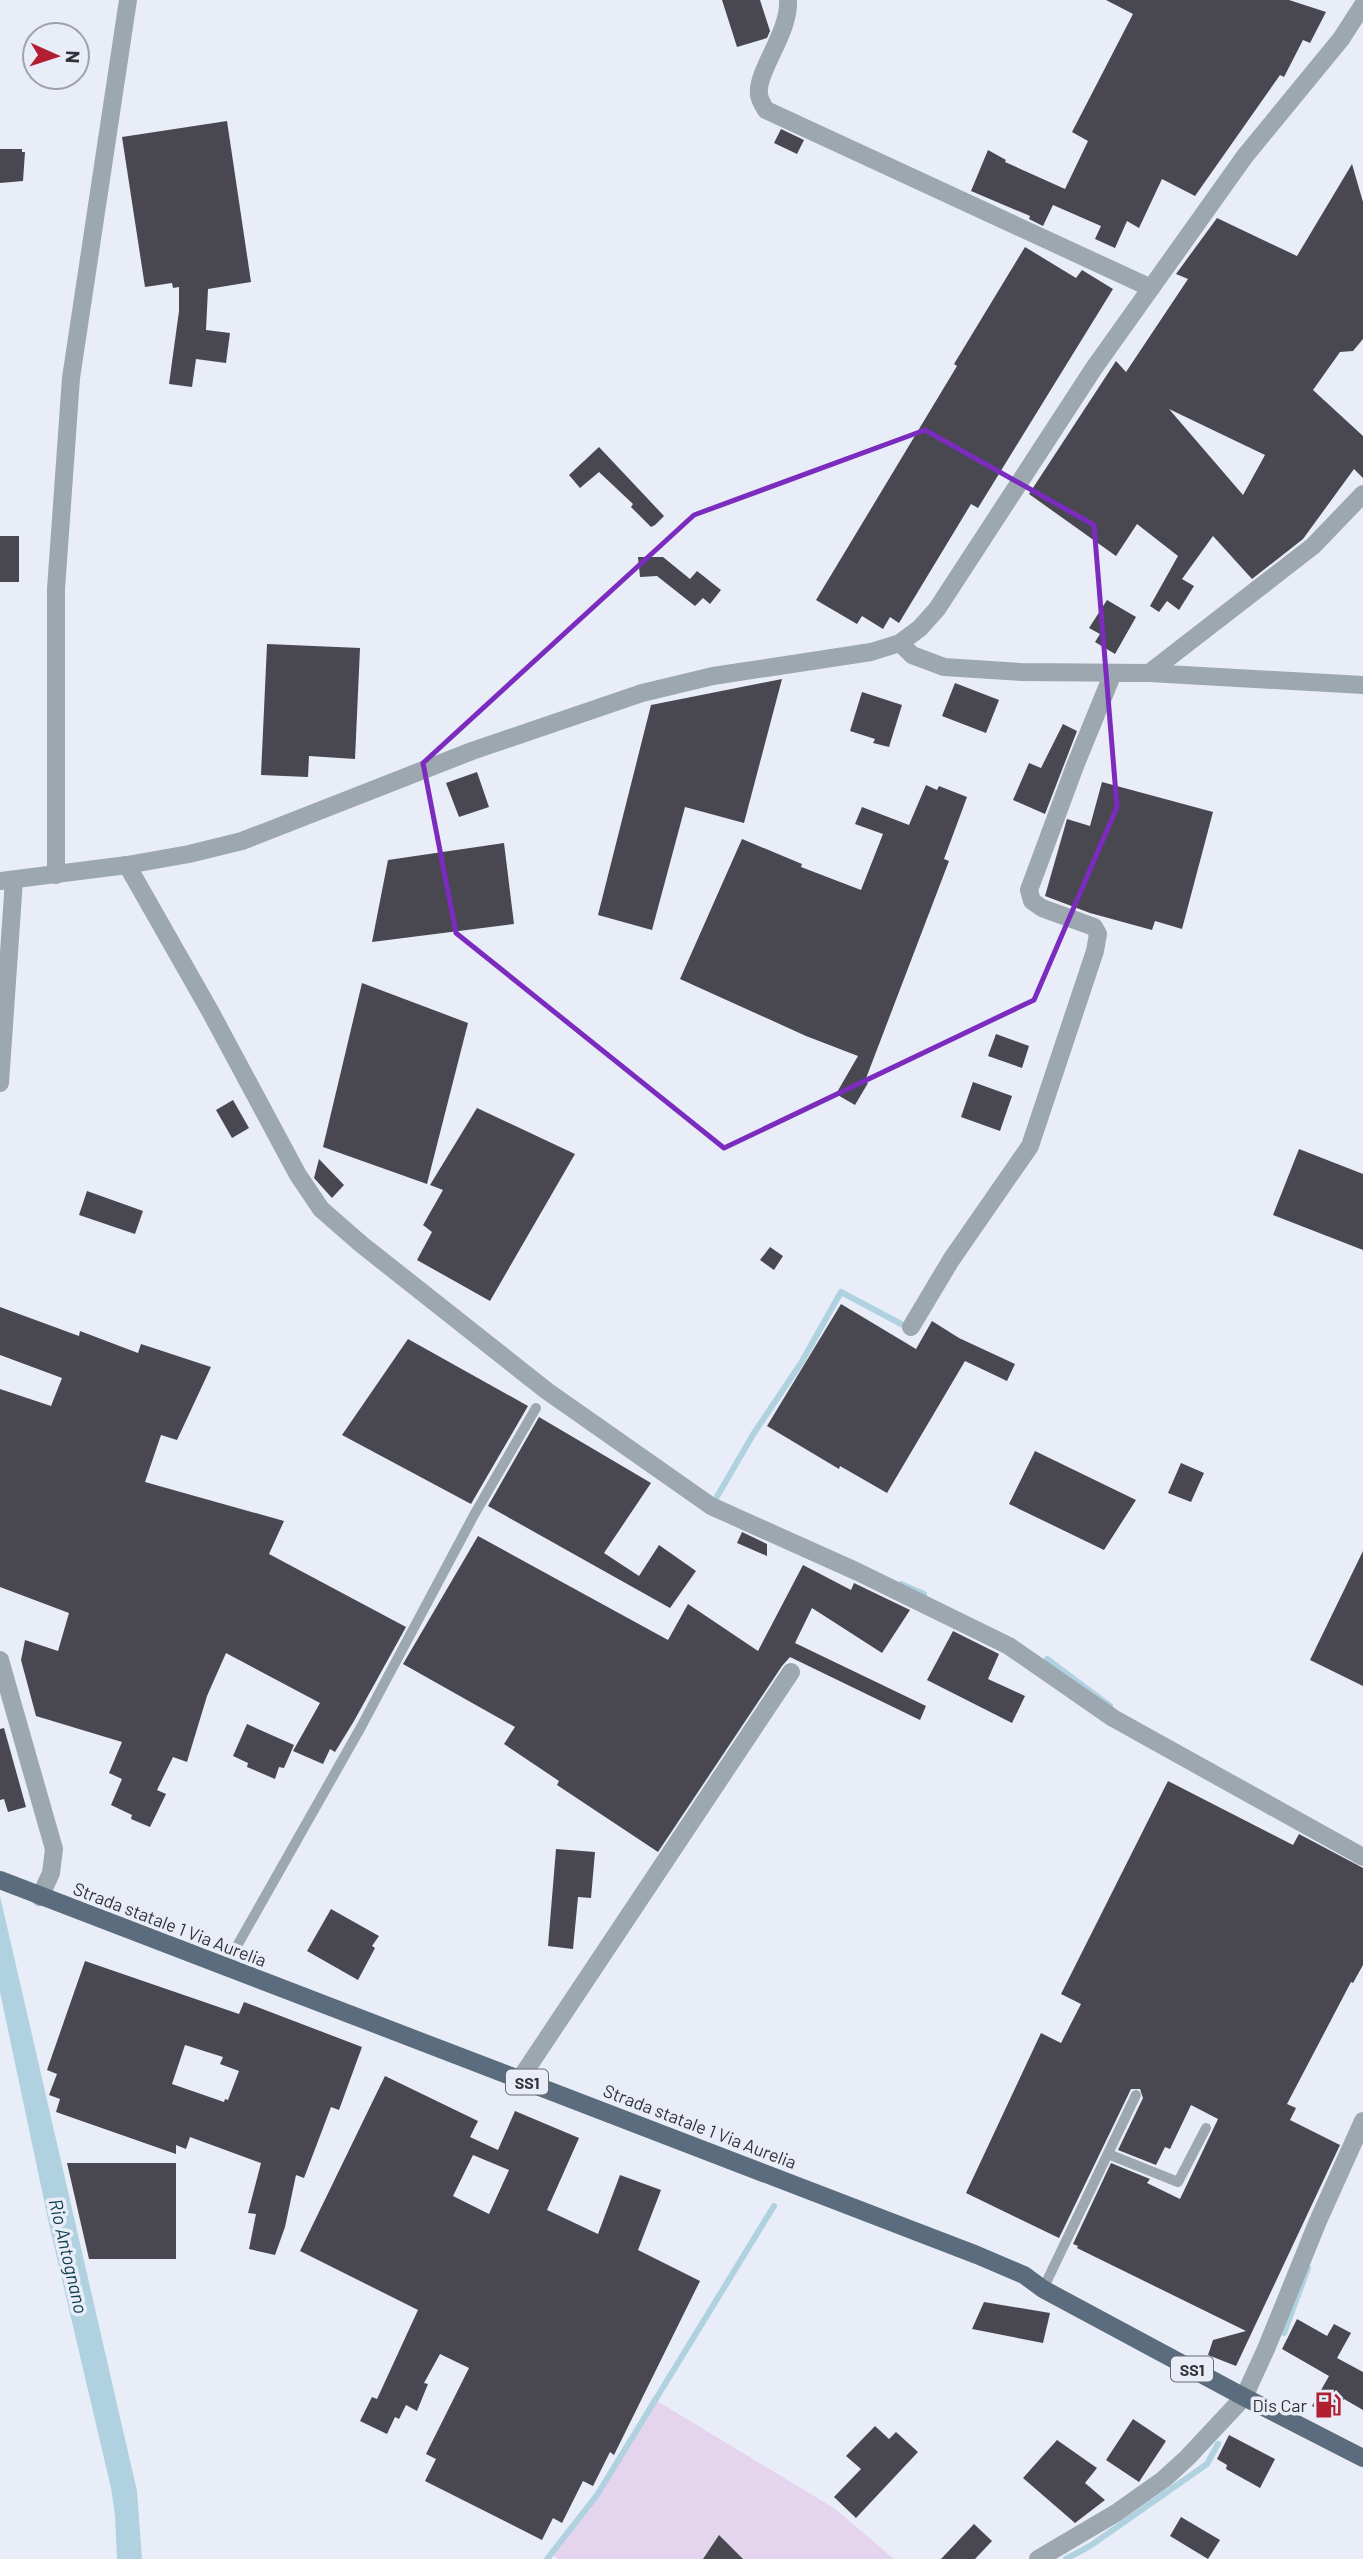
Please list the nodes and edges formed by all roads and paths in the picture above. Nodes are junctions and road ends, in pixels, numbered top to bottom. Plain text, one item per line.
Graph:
1 (128, 0) edge
2 (788, 0) edge
3 (1363, 5) edge
4 (1151, 288) junction
5 (1363, 494) edge
6 (900, 643) junction
7 (1113, 673) junction
8 (1149, 673) junction
9 (1363, 685) edge
10 (127, 865) junction
11 (56, 875) junction
12 (7, 881) edge
13 (0, 1083) edge
14 (911, 1327) dead end
15 (536, 1408) dead end
16 (0, 1660) edge
17 (791, 1672) dead end
18 (1363, 1857) edge
19 (0, 1880) edge
20 (34, 1895) junction
21 (225, 1967) junction
22 (520, 2079) junction
23 (1136, 2095) dead end
24 (1363, 2121) edge
25 (1206, 2128) dead end
26 (1108, 2154) junction
27 (1044, 2289) junction
28 (1244, 2397) junction
29 (1363, 2458) edge
30 (1038, 2559) edge

1 - 11 street
2 - 4 street
3 - 4 street
4 - 6 street
5 - 8 street
6 - 7 street
6 - 10 street
7 - 8 street
7 - 14 street
8 - 9 street
10 - 11 street
10 - 18 street
11 - 12 street
12 - 13 street
15 - 21 lane
16 - 20 street
17 - 22 street
19 - 20 main road, Strada statale 1 Via Aurelia / SS1
20 - 21 main road, Strada statale 1 Via Aurelia / SS1
21 - 22 main road, Strada statale 1 Via Aurelia / SS1
22 - 27 main road, Strada statale 1 Via Aurelia / SS1
23 - 26 lane
24 - 28 street
25 - 26 lane
26 - 27 lane
27 - 28 main road, Strada statale 1 Via Aurelia / SS1
28 - 29 main road, Strada statale 1 Via Aurelia / SS1
28 - 30 street

